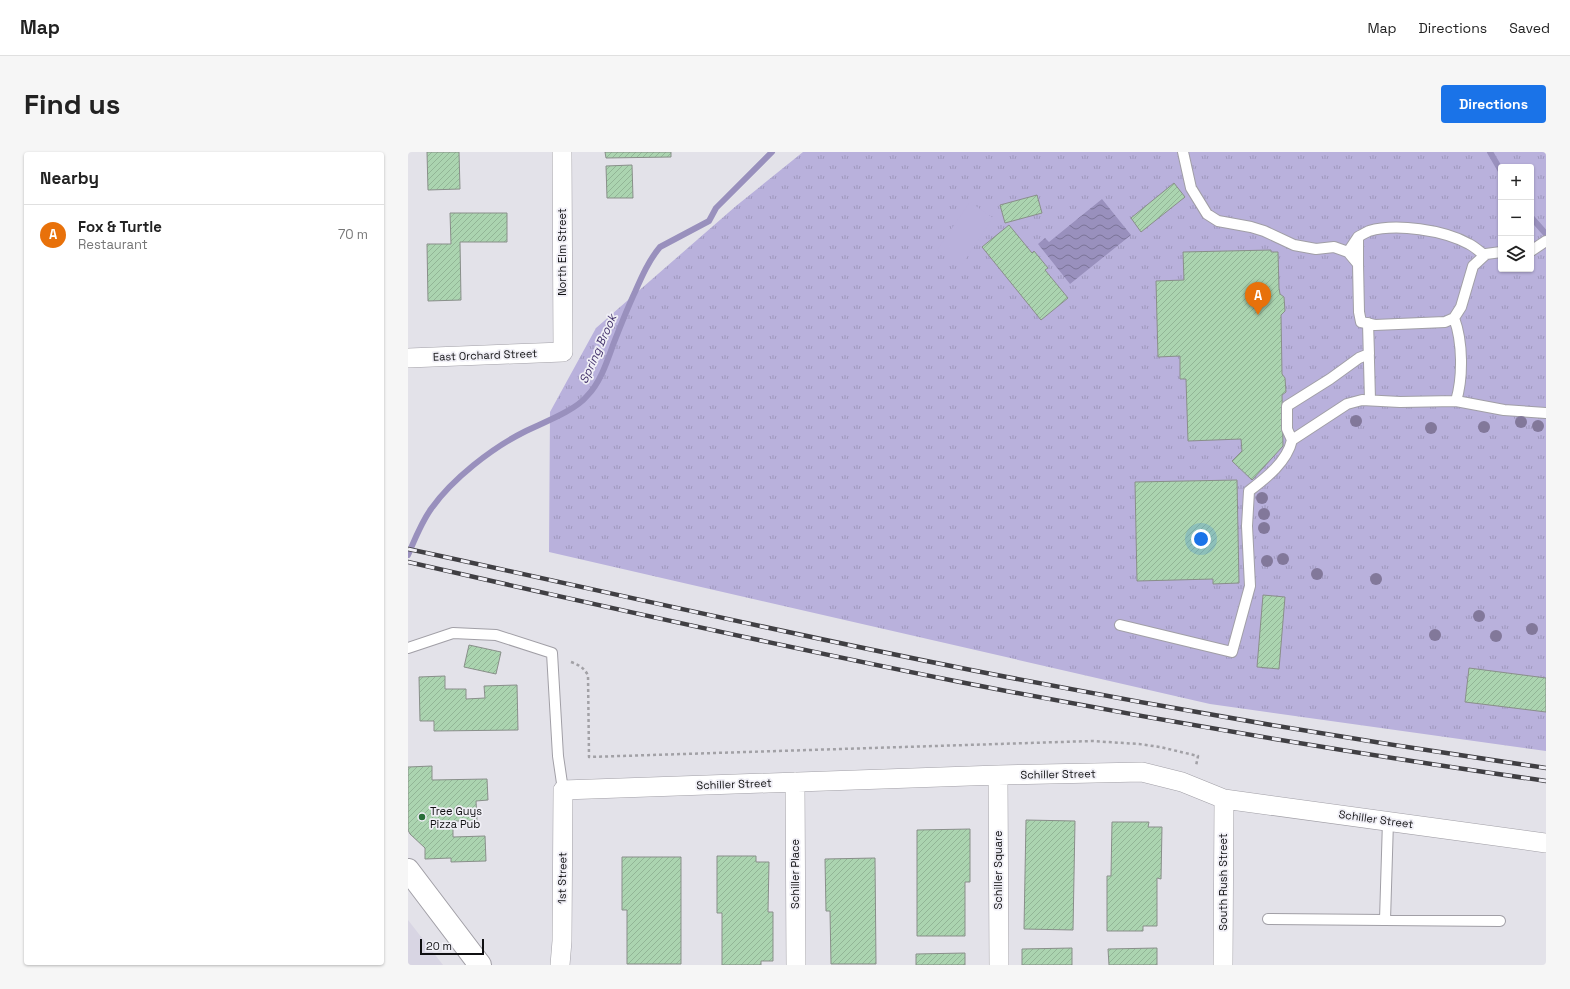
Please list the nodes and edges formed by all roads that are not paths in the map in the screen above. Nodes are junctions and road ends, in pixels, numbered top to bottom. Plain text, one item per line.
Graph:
1 (562, 152) edge
2 (1183, 152) edge
3 (1358, 237) junction
4 (1546, 241) edge
5 (1534, 249) edge
6 (1348, 252) junction
7 (1498, 252) edge
8 (1484, 256) junction
9 (1358, 264) junction
10 (1454, 318) junction
11 (1368, 323) junction
12 (563, 352) joint
13 (408, 358) edge
14 (1370, 400) junction
15 (1456, 401) junction
16 (1546, 413) edge
17 (1292, 440) junction
18 (1120, 625) dead end
19 (408, 648) edge
20 (998, 776) junction
21 (795, 782) junction
22 (563, 790) junction
23 (1224, 799) junction
24 (1388, 821) junction
25 (1546, 843) edge
26 (408, 870) edge
27 (1268, 918) dead end
28 (1385, 920) junction
29 (1500, 921) dead end
30 (480, 965) edge
31 (560, 965) edge
32 (796, 965) edge
33 (998, 965) edge
34 (1223, 965) edge

1 - 12 street, North Elm Street
2 - 6 lane
3 - 6 lane
3 - 8 lane
3 - 9 lane
4 - 5 lane
6 - 9 lane
7 - 8 lane
8 - 10 lane
9 - 11 lane
10 - 11 lane
10 - 15 lane
11 - 14 lane
11 - 17 lane
12 - 13 street, East Orchard Street
14 - 15 lane
14 - 17 lane
15 - 16 lane
17 - 18 lane
19 - 22 lane
20 - 21 street, Schiller Street
20 - 23 street, Schiller Street
20 - 33 street, Schiller Square
21 - 22 street, Schiller Street
21 - 32 street, Schiller Place
22 - 31 street, 1st Street
23 - 24 street, Schiller Street
23 - 34 street, South Rush Street
24 - 25 street, Schiller Street
24 - 28 lane
26 - 30 main road
27 - 28 lane
28 - 29 lane

